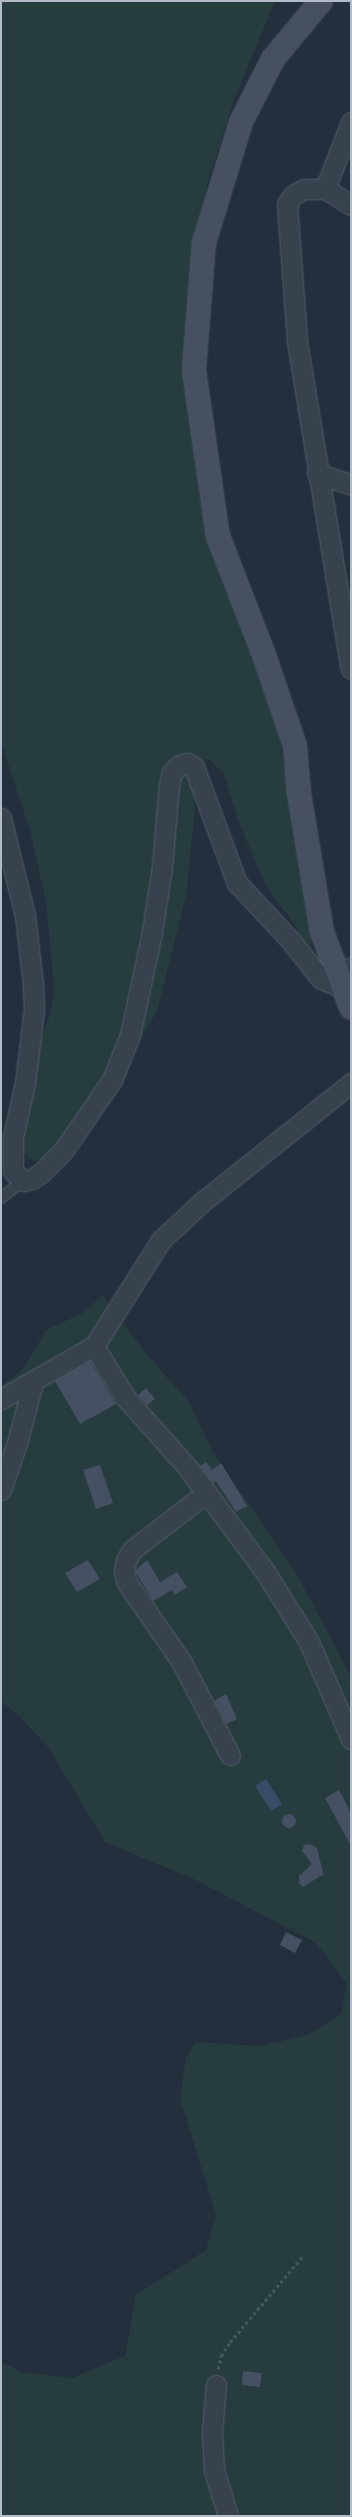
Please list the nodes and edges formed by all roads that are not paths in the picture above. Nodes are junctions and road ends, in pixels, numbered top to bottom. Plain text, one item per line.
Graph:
1 (321, 1) edge
2 (351, 122) edge
3 (324, 189) junction
4 (351, 205) edge
5 (317, 473) junction
6 (351, 485) edge
7 (351, 669) edge
8 (1, 818) edge
9 (351, 967) edge
10 (343, 988) junction
11 (351, 1008) edge
12 (351, 1083) edge
13 (23, 1181) junction
14 (1, 1198) edge
15 (94, 1346) junction
16 (33, 1383) junction
17 (1, 1399) edge
18 (1, 1490) edge
19 (206, 1493) junction
20 (351, 1739) edge
21 (230, 1755) dead end
22 (216, 2385) road end
23 (228, 2516) edge

1 - 10 street
2 - 3 street
3 - 4 street
3 - 5 street
5 - 6 street
5 - 7 street
8 - 13 street
9 - 10 street
10 - 11 street
10 - 13 street
12 - 15 street
13 - 14 lane
15 - 16 street
15 - 19 street
16 - 17 street
16 - 18 street
19 - 20 street
19 - 21 street
22 - 23 street

